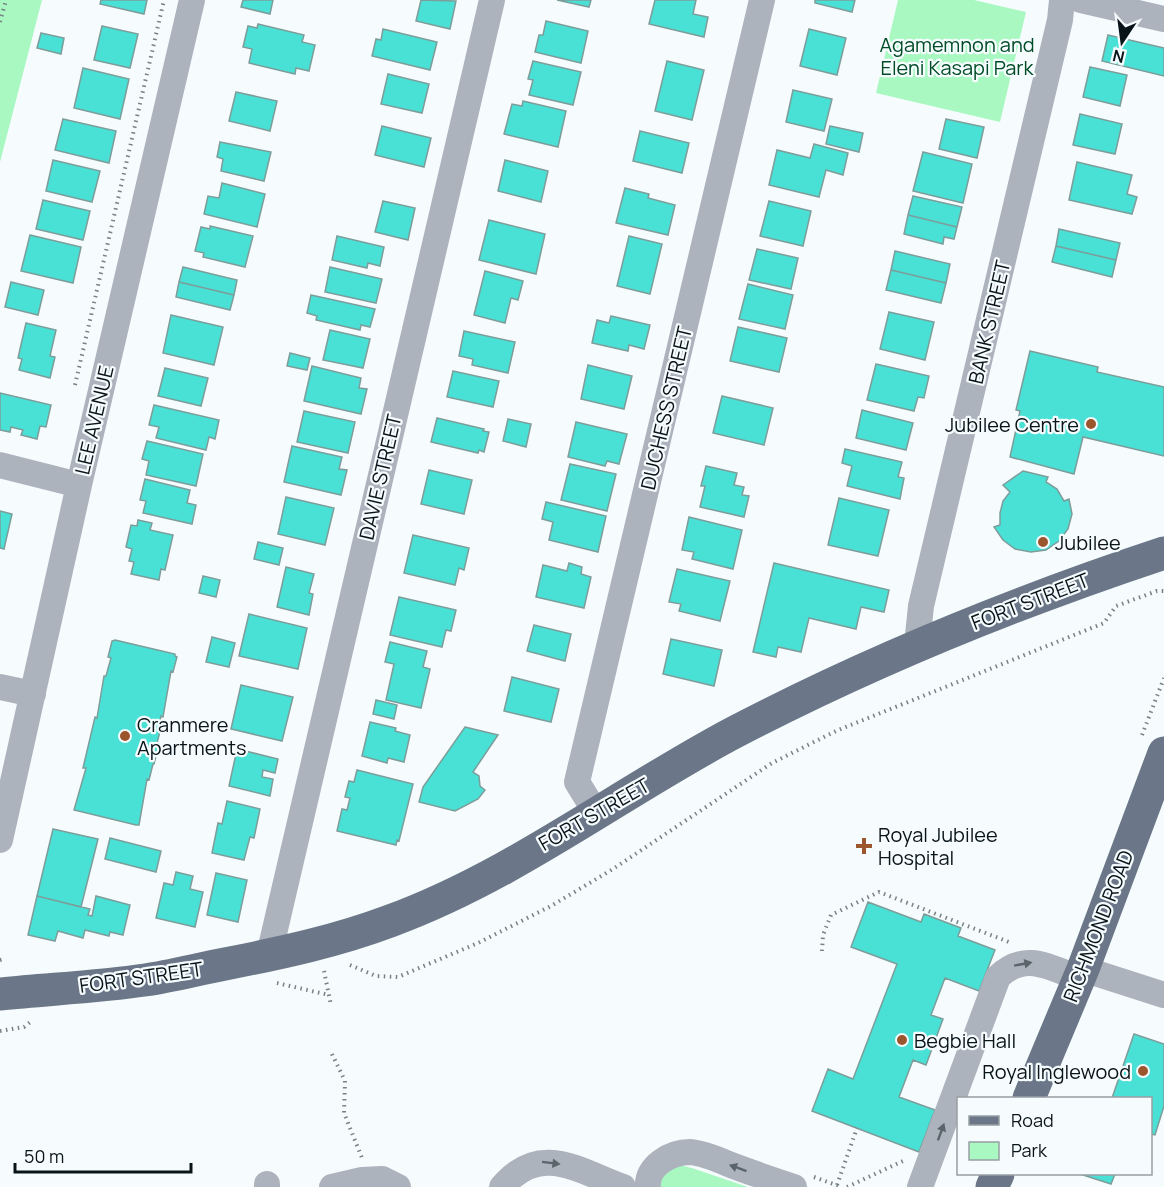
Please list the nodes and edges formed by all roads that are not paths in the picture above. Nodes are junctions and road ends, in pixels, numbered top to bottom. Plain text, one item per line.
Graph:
1 (192, 0) edge
2 (492, 0) edge
3 (762, 0) edge
4 (1062, 0) edge
5 (1081, 0) edge
6 (1164, 19) edge
7 (0, 465) edge
8 (79, 485) junction
9 (1164, 553) edge
10 (1096, 576) junction
11 (1164, 580) edge
12 (917, 645) junction
13 (0, 687) edge
14 (33, 694) junction
15 (1151, 748) edge
16 (3, 813) edge
17 (596, 813) junction
18 (0, 840) edge
19 (270, 968) junction
20 (1081, 973) junction
21 (0, 994) edge
22 (1164, 995) edge
23 (1029, 1097) edge
24 (780, 1184) edge
25 (332, 1187) edge
26 (398, 1187) edge
27 (502, 1187) edge
28 (622, 1187) edge
29 (648, 1187) edge
30 (920, 1187) edge

1 - 8 street, LEE AVENUE
2 - 19 street, DAVIE STREET
3 - 17 street, DUCHESS STREET
4 - 12 street, BANK STREET
5 - 6 street
7 - 8 street
8 - 14 street, LEE AVENUE
9 - 10 main road, FORT STREET
10 - 11 main road
10 - 12 main road, FORT STREET
12 - 17 main road, FORT STREET
13 - 14 street
14 - 16 street, LEE AVENUE
15 - 20 main road, RICHMOND ROAD
16 - 18 street, LEE AVENUE
17 - 19 main road, FORT STREET
19 - 21 main road, FORT STREET
20 - 22 street
20 - 23 main road, RICHMOND ROAD
30 -> 20 street
24 -> 29 street
25 - 26 street
27 -> 28 street

